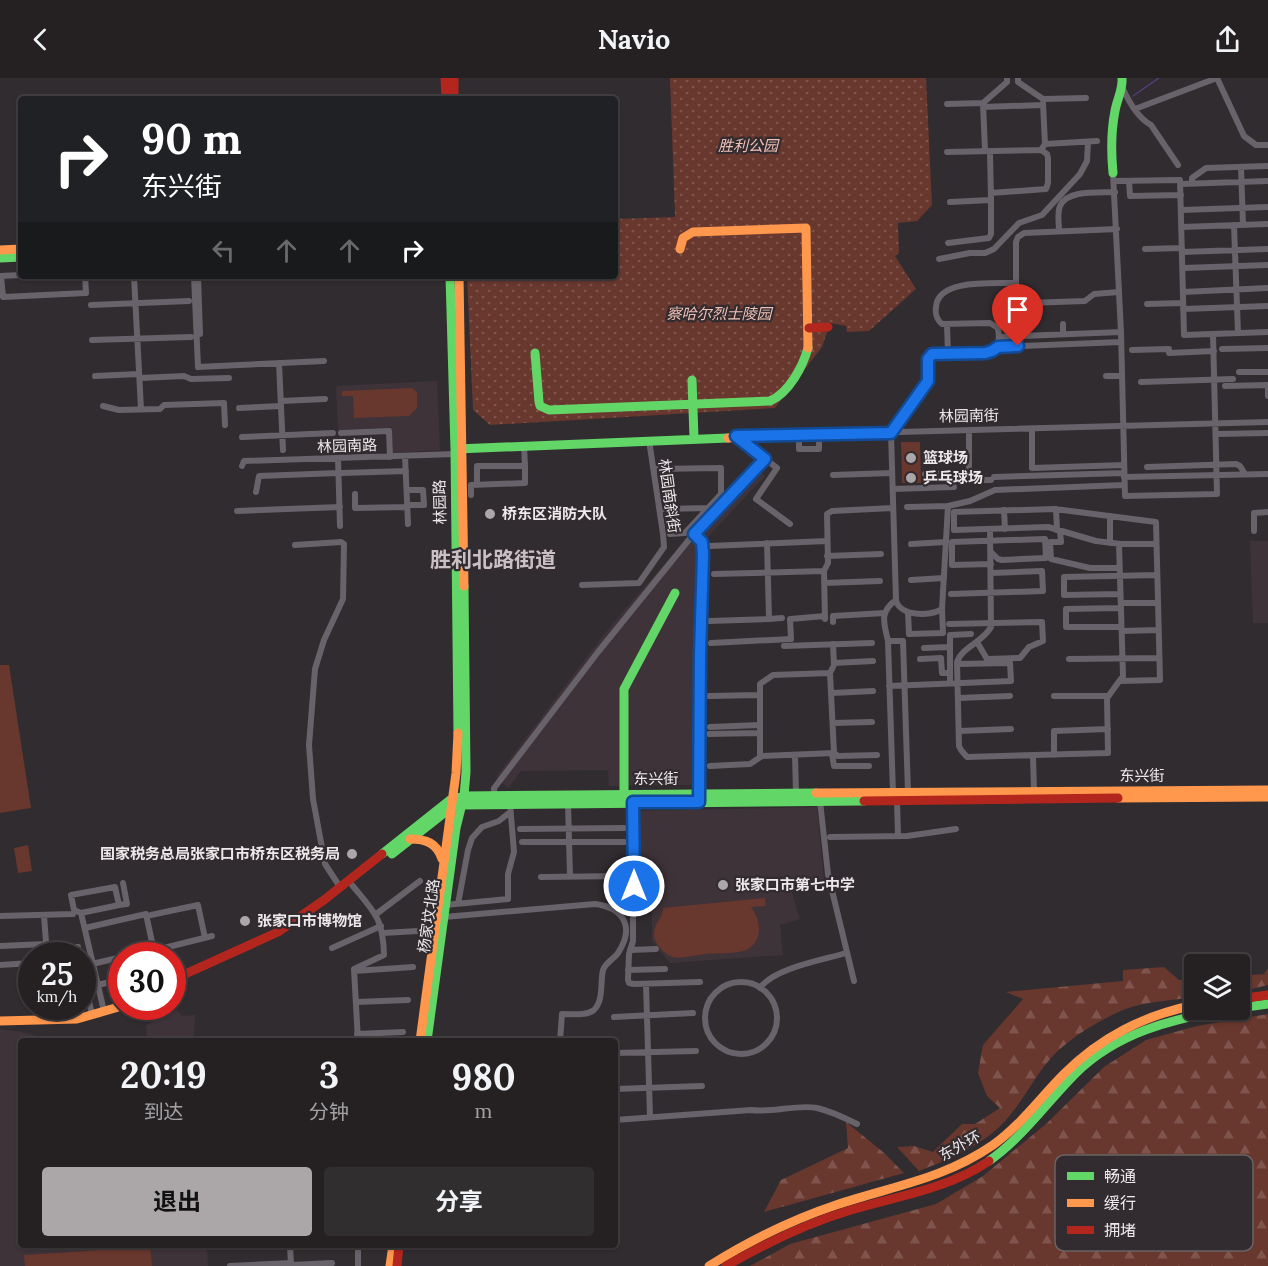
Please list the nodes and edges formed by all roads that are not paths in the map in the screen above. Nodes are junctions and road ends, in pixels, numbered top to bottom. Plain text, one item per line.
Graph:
1 (445, 78) edge
2 (454, 78) edge
3 (1007, 78) edge
4 (1018, 78) edge
5 (1122, 78) edge
6 (1123, 89) junction
7 (446, 96) edge
8 (454, 96) edge
9 (1086, 98) dead end
10 (1043, 102) junction
11 (947, 104) dead end
12 (983, 105) junction
13 (1135, 109) junction
14 (1097, 141) dead end
15 (1088, 142) junction
16 (1268, 145) edge
17 (1043, 147) junction
18 (987, 151) junction
19 (947, 152) dead end
20 (1178, 165) dead end
21 (1268, 166) edge
22 (1241, 167) junction
23 (1114, 177) junction
24 (1129, 181) junction
25 (1268, 181) edge
26 (1241, 182) junction
27 (1192, 183) junction
28 (1181, 184) junction
29 (1047, 188) junction
30 (1115, 192) junction
31 (991, 193) junction
32 (1181, 195) junction
33 (1056, 198) junction
34 (991, 200) junction
35 (950, 202) dead end
36 (1268, 207) edge
37 (1242, 208) junction
38 (1181, 210) junction
39 (1268, 224) edge
40 (1234, 225) junction
41 (1243, 225) junction
42 (1182, 227) junction
43 (1117, 229) junction
44 (1059, 231) junction
45 (990, 236) junction
46 (948, 243) dead end
47 (999, 245) junction
48 (18, 249) edge
49 (680, 249) dead end
50 (1145, 249) dead end
51 (1268, 249) edge
52 (0, 250) edge
53 (1182, 250) junction
54 (1235, 250) junction
55 (18, 257) edge
56 (0, 258) edge
57 (939, 259) dead end
58 (1268, 265) edge
59 (1235, 266) junction
60 (1183, 268) junction
61 (18, 276) edge
62 (85, 279) edge
63 (134, 279) edge
64 (196, 279) edge
65 (196, 279) edge
66 (450, 279) edge
67 (459, 279) edge
68 (1016, 283) junction
69 (1268, 288) edge
70 (1236, 290) junction
71 (1119, 292) junction
72 (1183, 292) junction
73 (189, 301) dead end
74 (136, 303) junction
75 (1147, 304) dead end
76 (91, 305) dead end
77 (1183, 306) junction
78 (1268, 306) edge
79 (1237, 308) junction
80 (1063, 324) dead end
81 (947, 325) junction
82 (828, 327) dead end
83 (809, 328) junction
84 (1121, 332) junction
85 (1268, 332) edge
86 (1238, 333) junction
87 (200, 334) dead end
88 (1063, 334) junction
89 (1213, 334) junction
90 (191, 336) dead end
91 (999, 337) junction
92 (138, 338) junction
93 (92, 340) dead end
94 (1121, 342) junction
95 (998, 347) junction
96 (1268, 348) edge
97 (1222, 349) dead end
98 (1132, 350) dead end
99 (1214, 351) junction
100 (535, 353) dead end
101 (948, 354) junction
102 (324, 362) dead end
103 (279, 363) junction
104 (1239, 372) dead end
105 (1268, 372) edge
106 (95, 376) dead end
107 (140, 376) junction
108 (1106, 376) dead end
109 (1121, 376) junction
110 (230, 378) dead end
111 (1233, 379) dead end
112 (692, 380) dead end
113 (1214, 380) junction
114 (1141, 382) dead end
115 (1268, 385) edge
116 (1224, 386) dead end
117 (1268, 396) edge
118 (325, 399) dead end
119 (281, 403) junction
120 (693, 404) junction
121 (103, 406) dead end
122 (239, 408) dead end
123 (141, 410) junction
124 (1268, 422) edge
125 (1216, 424) junction
126 (225, 425) dead end
127 (1122, 427) junction
128 (1032, 429) junction
129 (969, 431) junction
130 (891, 433) junction
131 (1268, 433) edge
132 (823, 434) junction
133 (1216, 434) junction
134 (282, 435) junction
135 (799, 435) junction
136 (736, 436) junction
137 (242, 437) dead end
138 (694, 438) junction
139 (649, 440) junction
140 (524, 446) junction
141 (283, 450) dead end
142 (458, 451) junction
143 (405, 456) junction
144 (390, 457) junction
145 (339, 458) junction
146 (765, 459) junction
147 (1236, 464) junction
148 (1245, 464) dead end
149 (1216, 465) junction
150 (242, 466) dead end
151 (525, 466) junction
152 (1147, 467) dead end
153 (654, 469) junction
154 (406, 471) junction
155 (892, 472) junction
156 (1124, 472) junction
157 (340, 473) junction
158 (969, 473) junction
159 (925, 474) dead end
160 (1216, 474) junction
161 (1245, 474) junction
162 (1268, 474) edge
163 (833, 475) dead end
164 (477, 481) dead end
165 (1124, 485) junction
166 (954, 487) dead end
167 (893, 489) junction
168 (406, 490) junction
169 (256, 492) dead end
170 (355, 494) dead end
171 (471, 495) dead end
172 (407, 506) junction
173 (948, 506) junction
174 (340, 507) junction
175 (908, 507) dead end
176 (709, 508) junction
177 (893, 508) junction
178 (660, 509) junction
179 (1056, 509) junction
180 (1004, 510) junction
181 (237, 511) dead end
182 (1268, 512) edge
183 (1110, 516) junction
184 (408, 524) dead end
185 (790, 524) dead end
186 (340, 526) dead end
187 (990, 529) junction
188 (1005, 529) junction
189 (1059, 530) junction
190 (1254, 531) dead end
191 (670, 534) dead end
192 (694, 534) junction
193 (990, 540) junction
194 (827, 541) junction
195 (946, 542) junction
196 (767, 543) junction
197 (1110, 543) junction
198 (295, 544) dead end
199 (911, 544) dead end
200 (1119, 544) junction
201 (1156, 544) junction
202 (709, 546) dead end
203 (837, 550) dead end
204 (991, 552) junction
205 (827, 553) junction
206 (881, 554) dead end
207 (991, 564) junction
208 (1119, 568) junction
209 (824, 571) junction
210 (768, 573) junction
211 (991, 573) junction
212 (714, 574) dead end
213 (1157, 575) junction
214 (1120, 576) junction
215 (944, 578) junction
216 (911, 580) dead end
217 (880, 581) dead end
218 (824, 583) junction
219 (582, 585) dead end
220 (675, 593) dead end
221 (991, 593) junction
222 (951, 594) dead end
223 (1120, 594) junction
224 (896, 600) junction
225 (1158, 603) junction
226 (1121, 605) junction
227 (942, 609) junction
228 (908, 612) junction
229 (885, 613) junction
230 (782, 618) dead end
231 (769, 619) junction
232 (709, 621) dead end
233 (832, 622) dead end
234 (991, 623) junction
235 (949, 624) dead end
236 (1122, 629) junction
237 (1158, 630) junction
238 (971, 634) dead end
239 (888, 641) junction
240 (977, 642) junction
241 (711, 643) dead end
242 (872, 643) dead end
243 (832, 644) junction
244 (784, 646) dead end
245 (950, 647) junction
246 (924, 648) dead end
247 (1159, 658) junction
248 (920, 659) dead end
249 (1123, 659) junction
250 (1069, 660) dead end
251 (873, 661) dead end
252 (834, 663) junction
253 (957, 664) junction
254 (949, 673) junction
255 (830, 674) junction
256 (1120, 681) junction
257 (950, 683) junction
258 (957, 683) junction
259 (905, 685) junction
260 (889, 686) junction
261 (873, 691) dead end
262 (832, 693) junction
263 (759, 695) junction
264 (709, 696) dead end
265 (1010, 696) dead end
266 (1054, 696) dead end
267 (1108, 696) junction
268 (958, 698) junction
269 (873, 722) dead end
270 (833, 723) junction
271 (759, 725) junction
272 (710, 727) dead end
273 (1011, 729) dead end
274 (1108, 729) junction
275 (959, 731) junction
276 (759, 733) junction
277 (709, 735) dead end
278 (833, 754) junction
279 (876, 755) dead end
280 (1033, 755) junction
281 (1054, 755) junction
282 (762, 756) junction
283 (795, 756) junction
284 (710, 766) dead end
285 (869, 766) dead end
286 (456, 778) junction
287 (1268, 790) edge
288 (494, 795) junction
289 (1034, 795) junction
290 (909, 796) junction
291 (797, 797) junction
292 (1268, 797) edge
293 (699, 798) junction
294 (895, 798) junction
295 (627, 800) junction
296 (820, 801) junction
297 (458, 802) junction
298 (568, 803) junction
299 (510, 808) junction
300 (437, 810) junction
301 (569, 828) junction
302 (624, 828) dead end
303 (520, 829) dead end
304 (956, 829) dead end
305 (898, 836) junction
306 (830, 837) dead end
307 (411, 839) junction
308 (522, 842) dead end
309 (569, 842) junction
310 (624, 842) dead end
311 (444, 864) junction
312 (570, 876) junction
313 (623, 876) dead end
314 (542, 877) dead end
315 (420, 881) dead end
316 (123, 884) dead end
317 (352, 885) junction
318 (342, 889) junction
319 (458, 904) junction
320 (119, 905) junction
321 (445, 905) junction
322 (81, 913) junction
323 (73, 914) dead end
324 (44, 915) junction
325 (151, 915) dead end
326 (375, 915) junction
327 (0, 916) edge
328 (444, 916) junction
329 (84, 928) junction
330 (382, 930) junction
331 (418, 931) dead end
332 (46, 942) edge
333 (88, 942) edge
334 (154, 942) edge
335 (186, 943) edge
336 (0, 946) edge
337 (18, 948) edge
338 (332, 948) dead end
339 (630, 950) junction
340 (656, 950) dead end
341 (846, 953) junction
342 (18, 964) edge
343 (0, 965) edge
344 (413, 968) dead end
345 (665, 969) dead end
346 (354, 971) junction
347 (628, 972) junction
348 (186, 974) edge
349 (636, 975) dead end
350 (96, 977) edge
351 (186, 980) edge
352 (854, 981) dead end
353 (700, 982) dead end
354 (108, 983) edge
355 (646, 984) junction
356 (98, 985) junction
357 (760, 988) junction
358 (1268, 995) edge
359 (1250, 997) edge
360 (408, 1000) dead end
361 (356, 1002) junction
362 (1268, 1004) edge
363 (108, 1005) edge
364 (1250, 1006) edge
365 (103, 1007) junction
366 (1184, 1008) edge
367 (96, 1009) edge
368 (108, 1010) edge
369 (693, 1013) dead end
370 (0, 1015) edge
371 (18, 1015) edge
372 (647, 1016) junction
373 (614, 1017) dead end
374 (1184, 1017) edge
375 (0, 1021) edge
376 (403, 1032) dead end
377 (358, 1037) edge
378 (420, 1038) edge
379 (427, 1038) edge
380 (560, 1038) edge
381 (696, 1051) dead end
382 (618, 1053) edge
383 (649, 1053) junction
384 (702, 1086) dead end
385 (650, 1088) junction
386 (618, 1089) edge
387 (650, 1118) junction
388 (618, 1120) edge
389 (857, 1124) dead end
390 (290, 1248) edge
391 (358, 1248) edge
392 (393, 1248) edge
393 (399, 1248) edge
394 (332, 1263) dead end
395 (266, 1265) edge
396 (291, 1265) edge
397 (230, 1266) edge
398 (358, 1266) edge
399 (390, 1266) edge
400 (397, 1266) edge
401 (709, 1266) edge
402 (726, 1266) edge

1 - 7 main road
2 - 8 main road
3 - 12 street
4 - 10 street
5 - 6 main road
6 - 13 street
6 - 23 main road
9 - 10 street
10 - 12 street
10 - 17 street
11 - 12 street
12 - 18 street
13 - 16 street
13 - 20 street
14 - 15 street
15 - 17 street
15 - 33 street
17 - 18 street
17 - 29 street
18 - 19 street
18 - 31 street
21 - 22 street
22 - 26 street
22 - 27 street
23 - 24 street
23 - 30 street
24 - 28 street
24 - 32 street
25 - 26 street
26 - 27 street
26 - 37 street
27 - 28 street
28 - 32 street
29 - 31 street
29 - 33 street
30 - 43 street
30 - 44 street
31 - 34 street
32 - 38 street
33 - 47 street
34 - 35 street
34 - 45 street
36 - 37 street
37 - 38 street
37 - 41 street
38 - 42 street
39 - 41 street
40 - 41 street
40 - 42 street
40 - 54 street
42 - 53 street
43 - 44 street
43 - 71 street
44 - 68 street
45 - 46 street
45 - 47 street
47 - 57 street
48 - 52 main road
49 - 83 main road
50 - 53 street
51 - 54 street
53 - 54 street
53 - 60 street
54 - 59 street
55 - 56 main road
58 - 59 street
59 - 60 street
59 - 70 street
60 - 72 street
61 - 62 street
63 - 74 street
64 - 87 street
65 - 103 street
66 - 142 main road, 林园路
67 - 142 main road, 林园路
68 - 71 street
68 - 81 street
69 - 70 street
70 - 72 street
70 - 79 street
71 - 84 street
72 - 77 street
73 - 74 street
74 - 76 street
74 - 92 street
75 - 77 street
77 - 79 street
77 - 89 street
78 - 79 street
79 - 86 street
80 - 88 street
81 - 91 street
81 - 101 street
82 - 83 main road
83 - 120 main road
84 - 88 street
84 - 94 street
85 - 86 street
86 - 89 street
88 - 91 street
89 - 99 street
90 - 92 street
91 - 95 street
92 - 93 street
92 - 107 street
94 - 95 street
94 - 109 street
95 - 101 street
96 - 97 street
98 - 99 street
99 - 113 street
100 - 120 main road
101 - 130 street
102 - 103 street
103 - 119 street
104 - 105 street
106 - 107 street
107 - 110 street
107 - 123 street
108 - 109 street
109 - 127 street
111 - 113 street
112 - 120 main road
113 - 114 street
113 - 125 street
115 - 116 street
115 - 117 street
118 - 119 street
119 - 122 street
119 - 134 street
120 - 138 main road
121 - 123 street
123 - 126 street
124 - 125 street, 林园南街
125 - 127 street, 林园南街
125 - 133 street
127 - 128 street, 林园南街
127 - 156 street
128 - 129 street, 林园南街
128 - 156 street
129 - 130 street, 林园南街
129 - 158 street
130 - 132 street, 林园南街
130 - 155 street
131 - 133 street
132 - 135 main road, 林园南街
132 - 135 street
133 - 149 street
134 - 137 street
134 - 141 street
134 - 144 street
135 - 136 main road, 林园南街
136 - 138 main road, 林园南街
136 - 146 street
138 - 139 main road, 林园南街
139 - 140 main road, 林园南街
139 - 153 street, 林园南斜街
140 - 142 main road, 林园南街
140 - 151 street
142 - 143 street, 林园南路
142 - 286 main road, 林园路
142 - 297 main road, 林园路
143 - 144 street, 林园南路
143 - 154 street
144 - 145 street, 林园南路
145 - 150 street, 林园南路
145 - 157 street
146 - 185 street
146 - 192 street
147 - 148 street
147 - 149 street
147 - 161 street
149 - 152 street
149 - 160 street
151 - 164 street
151 - 171 street
153 - 176 street
153 - 178 street, 林园南斜街
154 - 157 street
154 - 168 street
155 - 163 street
155 - 167 street
156 - 158 street
156 - 160 street
156 - 165 street
157 - 169 street
157 - 174 street
158 - 159 street
160 - 161 street
160 - 165 street
161 - 162 street
165 - 173 street
166 - 167 street
167 - 177 street
168 - 172 street
168 - 172 street
170 - 172 street
172 - 184 street
173 - 175 street
173 - 195 street
174 - 181 street
174 - 186 street
176 - 178 street
176 - 191 street
177 - 194 street
177 - 224 street
178 - 219 street, 林园南斜街
179 - 180 street
179 - 183 street
179 - 189 street
180 - 187 street
180 - 188 street
182 - 190 street
183 - 197 street
183 - 201 street
187 - 188 street
187 - 193 street
188 - 189 street
189 - 197 street
189 - 208 street
192 - 288 street
192 - 293 street
193 - 204 street
193 - 204 street
193 - 207 street
194 - 196 street
194 - 205 street
195 - 199 street
195 - 215 street
196 - 202 street
196 - 210 street
197 - 200 street
198 - 318 street
200 - 201 street
200 - 208 street
201 - 213 street
203 - 205 street
204 - 207 street
205 - 206 street
205 - 209 street
207 - 211 street
208 - 214 street
209 - 210 street
209 - 218 street
210 - 212 street
210 - 231 street
211 - 221 street
211 - 221 street
213 - 214 street
213 - 225 street
214 - 223 street
214 - 223 street
215 - 216 street
215 - 227 street
217 - 218 street
218 - 241 street
220 - 295 main road
221 - 222 street
221 - 234 street
223 - 226 street
224 - 228 street
224 - 229 street
225 - 226 street
225 - 237 street
226 - 236 street
226 - 236 street
227 - 228 street
227 - 228 street
229 - 233 street
229 - 239 street
230 - 231 street
231 - 232 street
234 - 235 street
234 - 240 street
234 - 240 street
236 - 237 street
236 - 249 street
237 - 247 street
238 - 245 street
239 - 259 street
239 - 260 street
240 - 253 street
242 - 243 street
243 - 244 street
243 - 252 street
245 - 246 street
245 - 254 street
247 - 249 street
247 - 256 street
248 - 254 street
249 - 250 street
249 - 256 street
251 - 252 street
252 - 255 street
253 - 258 street
253 - 258 street
254 - 257 street
255 - 262 street
255 - 263 street
256 - 267 street
257 - 258 street
257 - 259 street
258 - 268 street
259 - 260 street
259 - 290 street
260 - 294 street
261 - 262 street
262 - 270 street
263 - 264 street
263 - 271 street
265 - 268 street
266 - 267 street
267 - 274 street
268 - 275 street
269 - 270 street
270 - 278 street
271 - 272 street
271 - 276 street
273 - 275 street
274 - 281 street
274 - 281 street
275 - 280 street
276 - 277 street
276 - 282 street
278 - 279 street
278 - 283 street
278 - 285 street
280 - 281 street
280 - 289 street
282 - 283 street
282 - 284 street
283 - 291 street
286 - 297 main road, 林园路
286 - 300 main road
287 - 289 main road, 东兴街
288 - 295 main road, 东兴街
288 - 297 main road, 东兴街
289 - 290 main road, 东兴街
289 - 292 main road, 东兴街
290 - 294 main road, 东兴街
291 - 293 main road, 东兴街
291 - 294 main road, 东兴街
291 - 296 main road, 东兴街
293 - 295 main road, 东兴街
294 - 296 main road, 东兴街
294 - 305 street
295 - 298 main road, 东兴街
295 - 339 street
296 - 341 street
297 - 299 main road, 东兴街
297 - 300 main road
297 - 307 main road
297 - 311 main road, 杨家坟北路
297 - 321 main road, 杨家坟北路
298 - 299 main road, 东兴街
298 - 301 street
299 - 319 street
299 - 319 street
300 - 318 main road
301 - 302 street
301 - 303 street
301 - 309 street
304 - 305 street
305 - 306 street
307 - 311 main road
307 - 317 main road
308 - 309 street
309 - 310 street
309 - 312 street
311 - 378 main road, 杨家坟北路
312 - 313 street
312 - 314 street
315 - 326 street
316 - 320 street
317 - 318 main road
317 - 326 street
318 - 348 main road
318 - 351 main road
319 - 321 street
320 - 322 street
320 - 322 street
321 - 328 main road, 杨家坟北路
322 - 329 street
323 - 324 street
324 - 327 street
324 - 332 street
325 - 335 street
326 - 330 street
328 - 379 main road, 杨家坟北路
328 - 380 street
329 - 333 street
329 - 334 street
330 - 331 street
330 - 338 street
330 - 346 street
336 - 337 street
339 - 340 street
339 - 347 street
341 - 352 street
341 - 357 street
342 - 343 street
344 - 346 street
345 - 347 street
346 - 361 street
347 - 349 street
347 - 355 street
350 - 356 street
353 - 355 street
354 - 356 street
355 - 372 street
356 - 365 street
357 - 357 street
358 - 359 main road
360 - 361 street
361 - 377 street
362 - 364 main road
363 - 365 main road
365 - 367 main road
366 - 401 main road, 东外环
368 - 375 main road
369 - 372 street
370 - 371 main road
372 - 373 street
372 - 383 street
374 - 402 main road, 东外环
376 - 377 street
381 - 383 street
382 - 383 street
383 - 385 street
384 - 385 street
385 - 386 street
385 - 387 street
387 - 388 street
387 - 389 street
390 - 396 street
391 - 398 street
392 - 399 main road
393 - 400 main road
394 - 396 street
395 - 396 street
395 - 397 street

